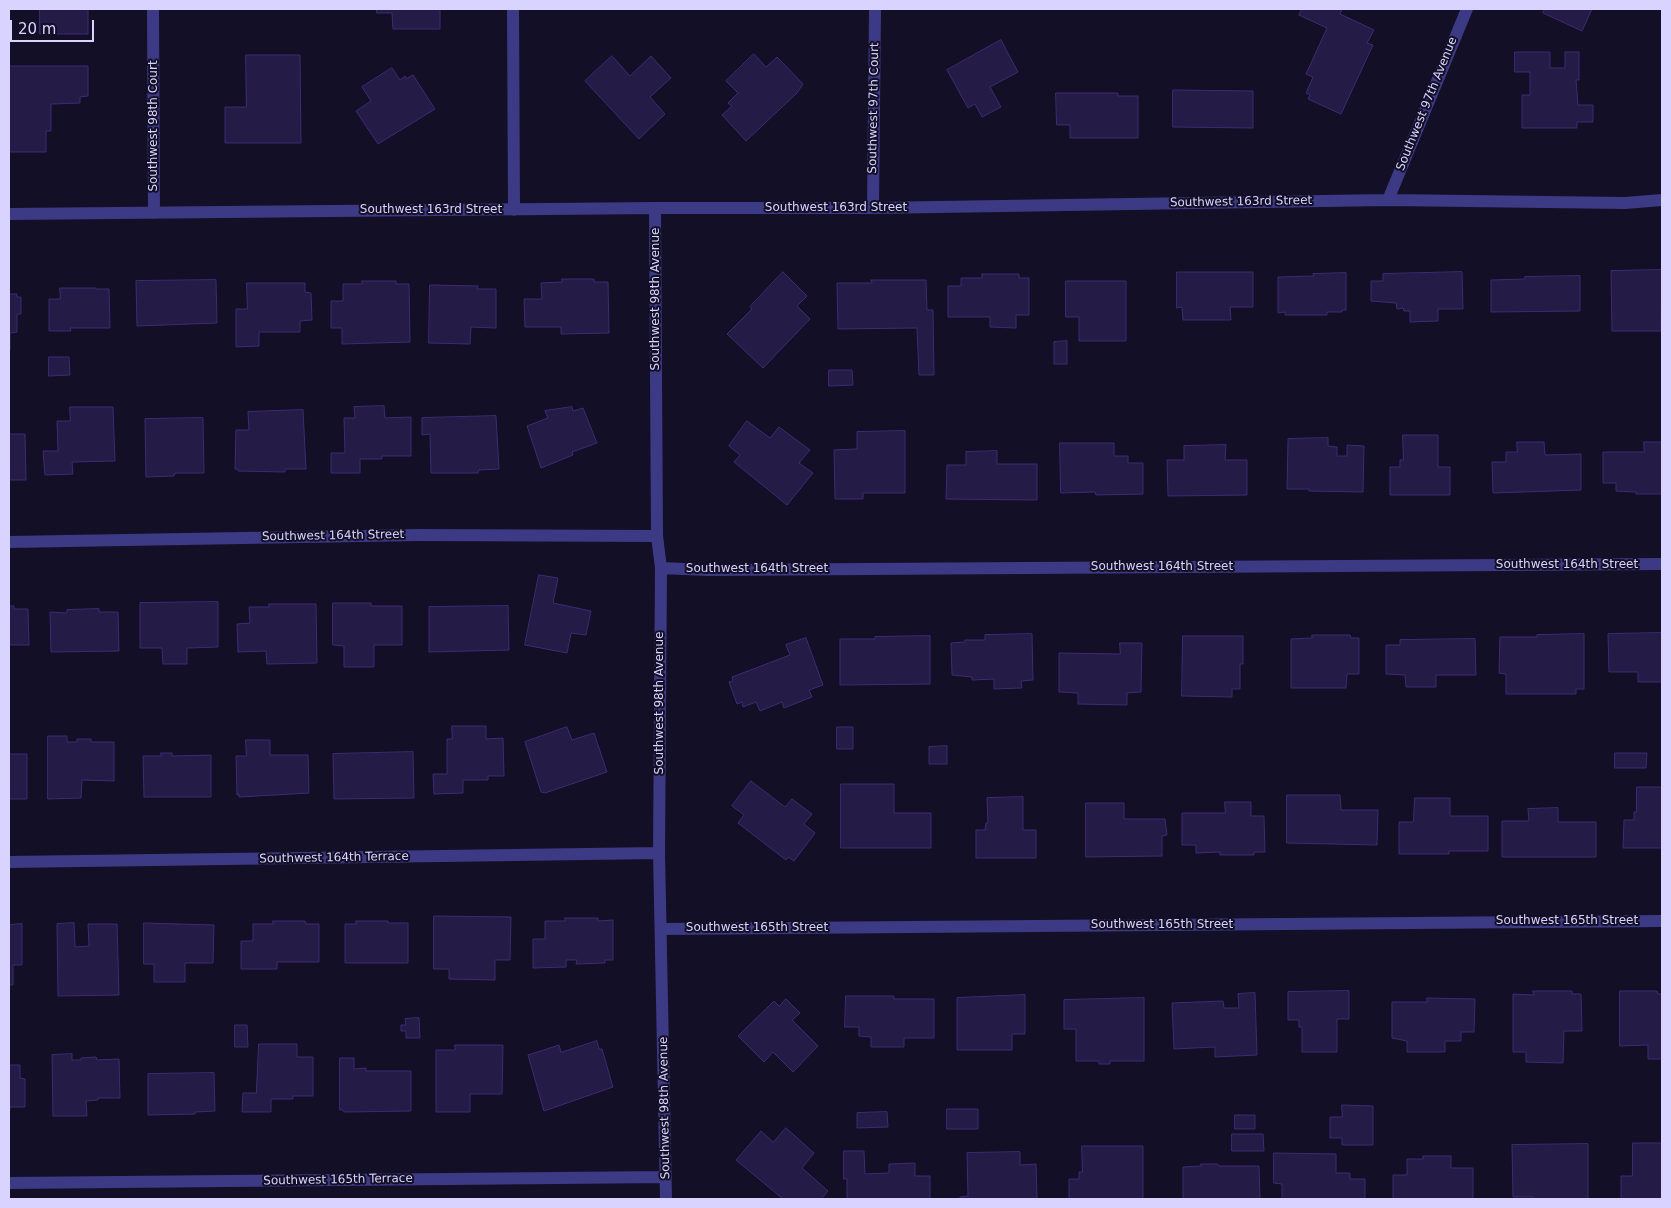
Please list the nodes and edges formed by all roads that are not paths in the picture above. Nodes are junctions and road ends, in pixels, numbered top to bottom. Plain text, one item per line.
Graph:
1 (153, 9) edge
2 (513, 9) edge
3 (875, 9) edge
4 (1467, 9) edge
5 (1388, 200) junction
6 (1662, 200) edge
7 (655, 208) junction
8 (873, 208) junction
9 (514, 210) junction
10 (154, 213) junction
11 (9, 214) edge
12 (657, 536) junction
13 (9, 542) edge
14 (1662, 564) edge
15 (661, 568) junction
16 (659, 853) junction
17 (9, 862) edge
18 (1662, 921) edge
19 (661, 929) junction
20 (666, 1177) junction
21 (9, 1183) edge
22 (666, 1199) edge

1 - 10 street, Southwest 98th Court
2 - 9 street
3 - 8 street, Southwest 97th Court
4 - 5 street, Southwest 97th Avenue
5 - 6 street, Southwest 163rd Street
5 - 8 street, Southwest 163rd Street
7 - 8 street, Southwest 163rd Street
7 - 9 street, Southwest 163rd Street
7 - 12 street, Southwest 98th Avenue
9 - 10 street, Southwest 163rd Street
10 - 11 street, Southwest 163rd Street
12 - 13 street, Southwest 164th Street
12 - 15 street, Southwest 98th Avenue
14 - 15 street, Southwest 164th Street
15 - 16 street, Southwest 98th Avenue
16 - 17 street, Southwest 164th Terrace
16 - 19 street, Southwest 98th Avenue
18 - 19 street, Southwest 165th Street
19 - 20 street, Southwest 98th Avenue
20 - 21 street, Southwest 165th Terrace
20 - 22 street, Southwest 98th Avenue

